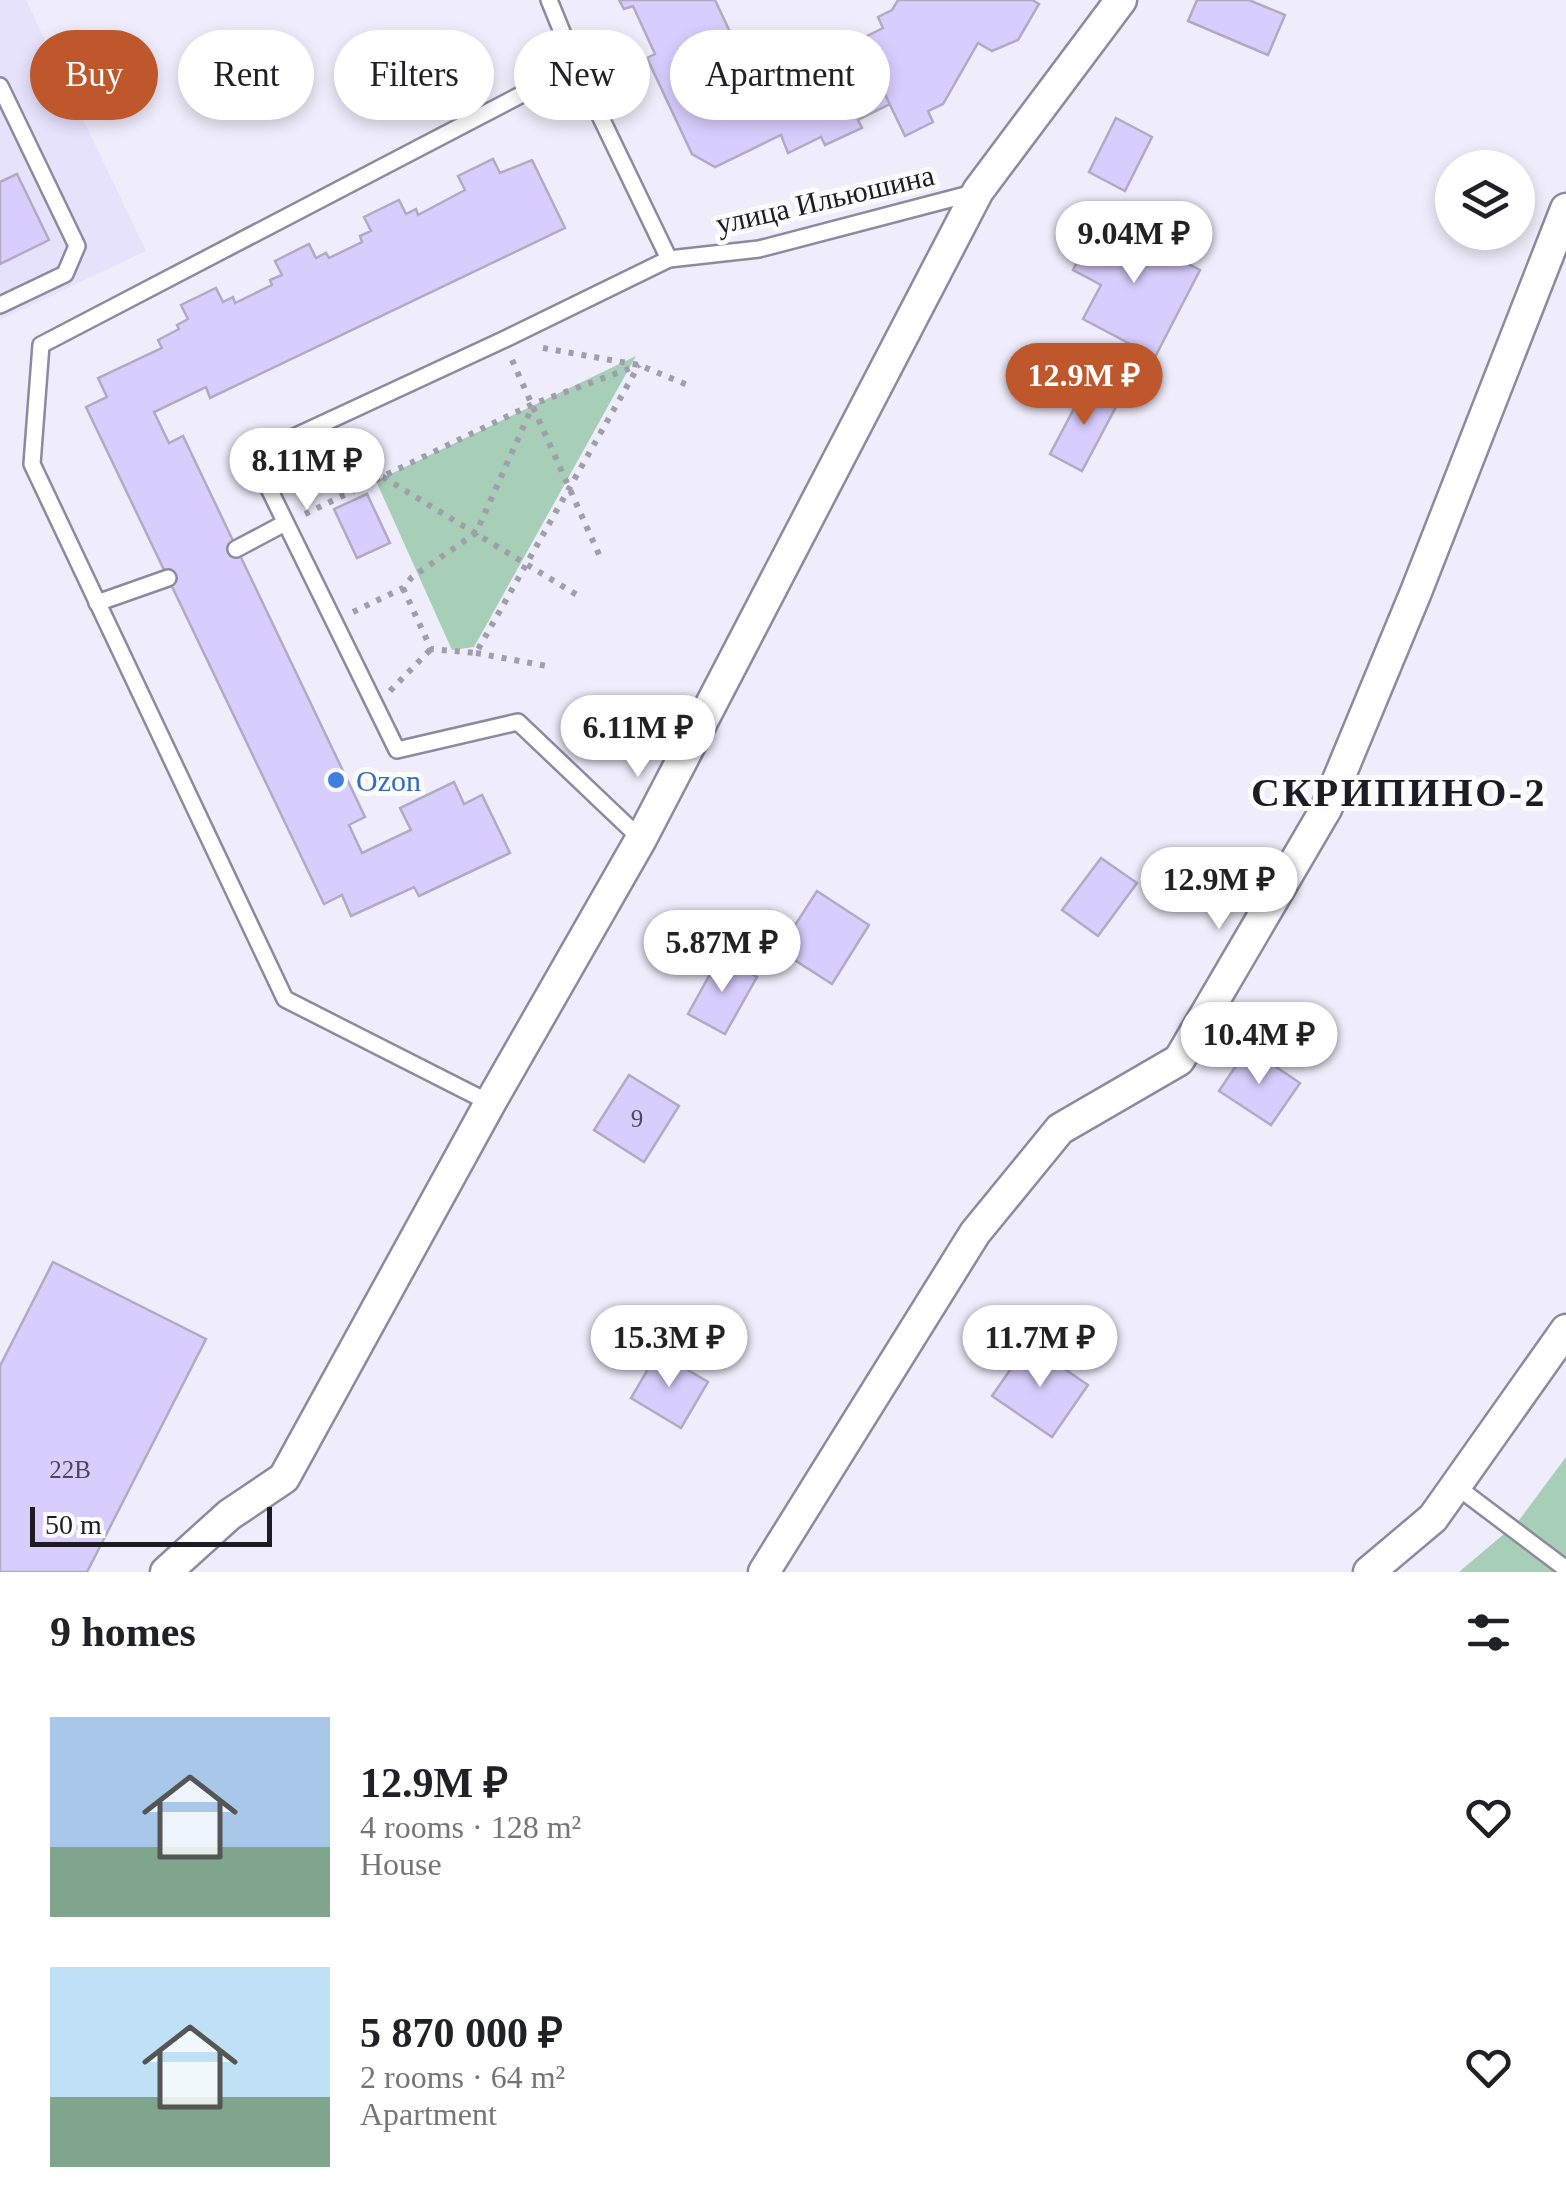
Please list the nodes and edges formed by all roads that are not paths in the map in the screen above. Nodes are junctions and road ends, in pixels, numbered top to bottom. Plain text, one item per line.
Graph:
1 (548, 0) edge
2 (1120, 0) edge
3 (561, 30) edge
4 (0, 86) edge
5 (514, 98) edge
6 (602, 120) edge
7 (978, 192) junction
8 (1566, 209) edge
9 (669, 258) junction
10 (0, 305) edge
11 (285, 522) junction
12 (236, 548) dead end
13 (168, 578) dead end
14 (98, 603) junction
15 (641, 839) junction
16 (490, 1102) junction
17 (1566, 1330) edge
18 (1456, 1486) junction
19 (1566, 1569) edge
20 (166, 1572) edge
21 (764, 1572) edge
22 (1369, 1572) edge

1 - 3 lane
2 - 7 street
4 - 10 lane
5 - 14 lane
6 - 9 lane
7 - 9 lane, улица Ильюшина
7 - 15 street
8 - 21 street
9 - 11 lane, улица Ильюшина
11 - 12 lane
11 - 15 lane
13 - 14 lane
14 - 16 lane
15 - 16 street
16 - 20 street
17 - 18 street
18 - 19 lane
18 - 22 street

